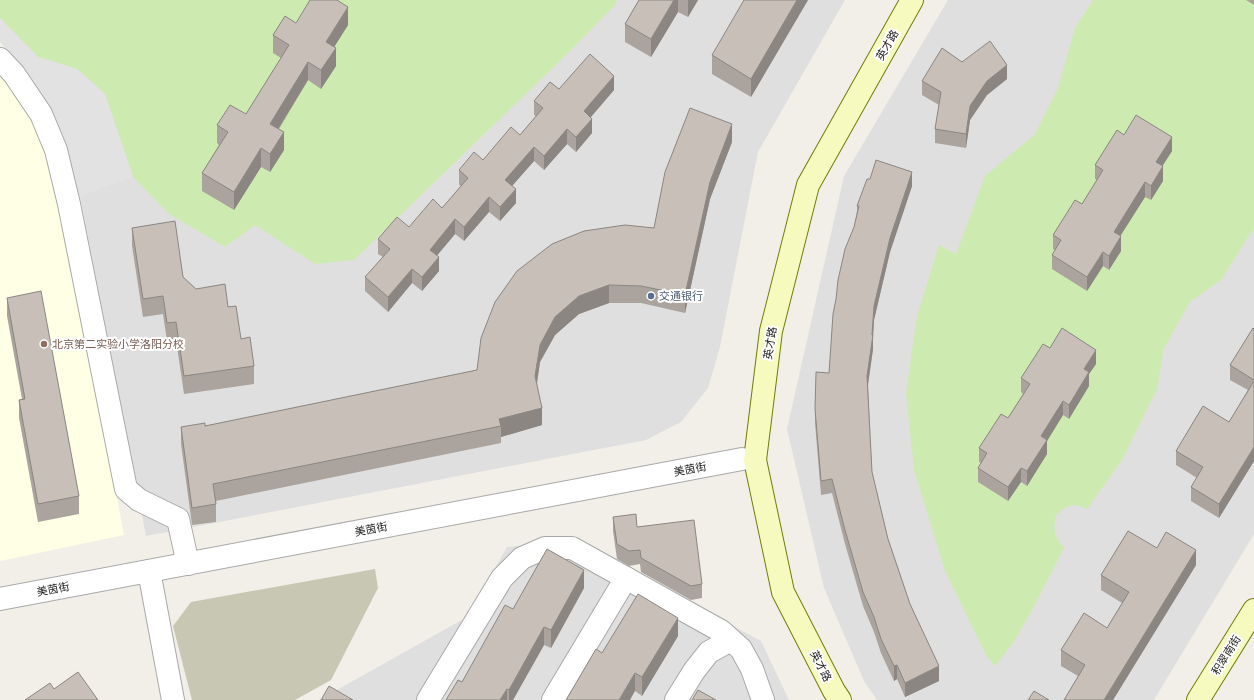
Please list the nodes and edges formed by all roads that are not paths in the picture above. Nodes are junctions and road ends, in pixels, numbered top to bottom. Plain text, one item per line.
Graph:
1 (898, 0) edge
2 (912, 0) edge
3 (0, 59) edge
4 (742, 460) junction
5 (188, 564) junction
6 (149, 571) junction
7 (626, 578) junction
8 (0, 599) edge
9 (1254, 610) edge
10 (731, 640) junction
11 (173, 700) edge
12 (428, 700) edge
13 (553, 700) edge
14 (676, 700) edge
15 (763, 700) edge
16 (822, 700) edge
17 (840, 700) edge
18 (1198, 700) edge

1 - 4 main road, 英才路
2 - 17 main road, 英才路
3 - 5 street
4 - 5 street, 美茵街
4 - 16 main road, 英才路
5 - 6 street, 美茵街
6 - 8 street, 美茵街
6 - 11 street
7 - 10 street
7 - 12 street
7 - 13 street
9 - 18 main road, 积翠南街
10 - 14 street
10 - 15 street

